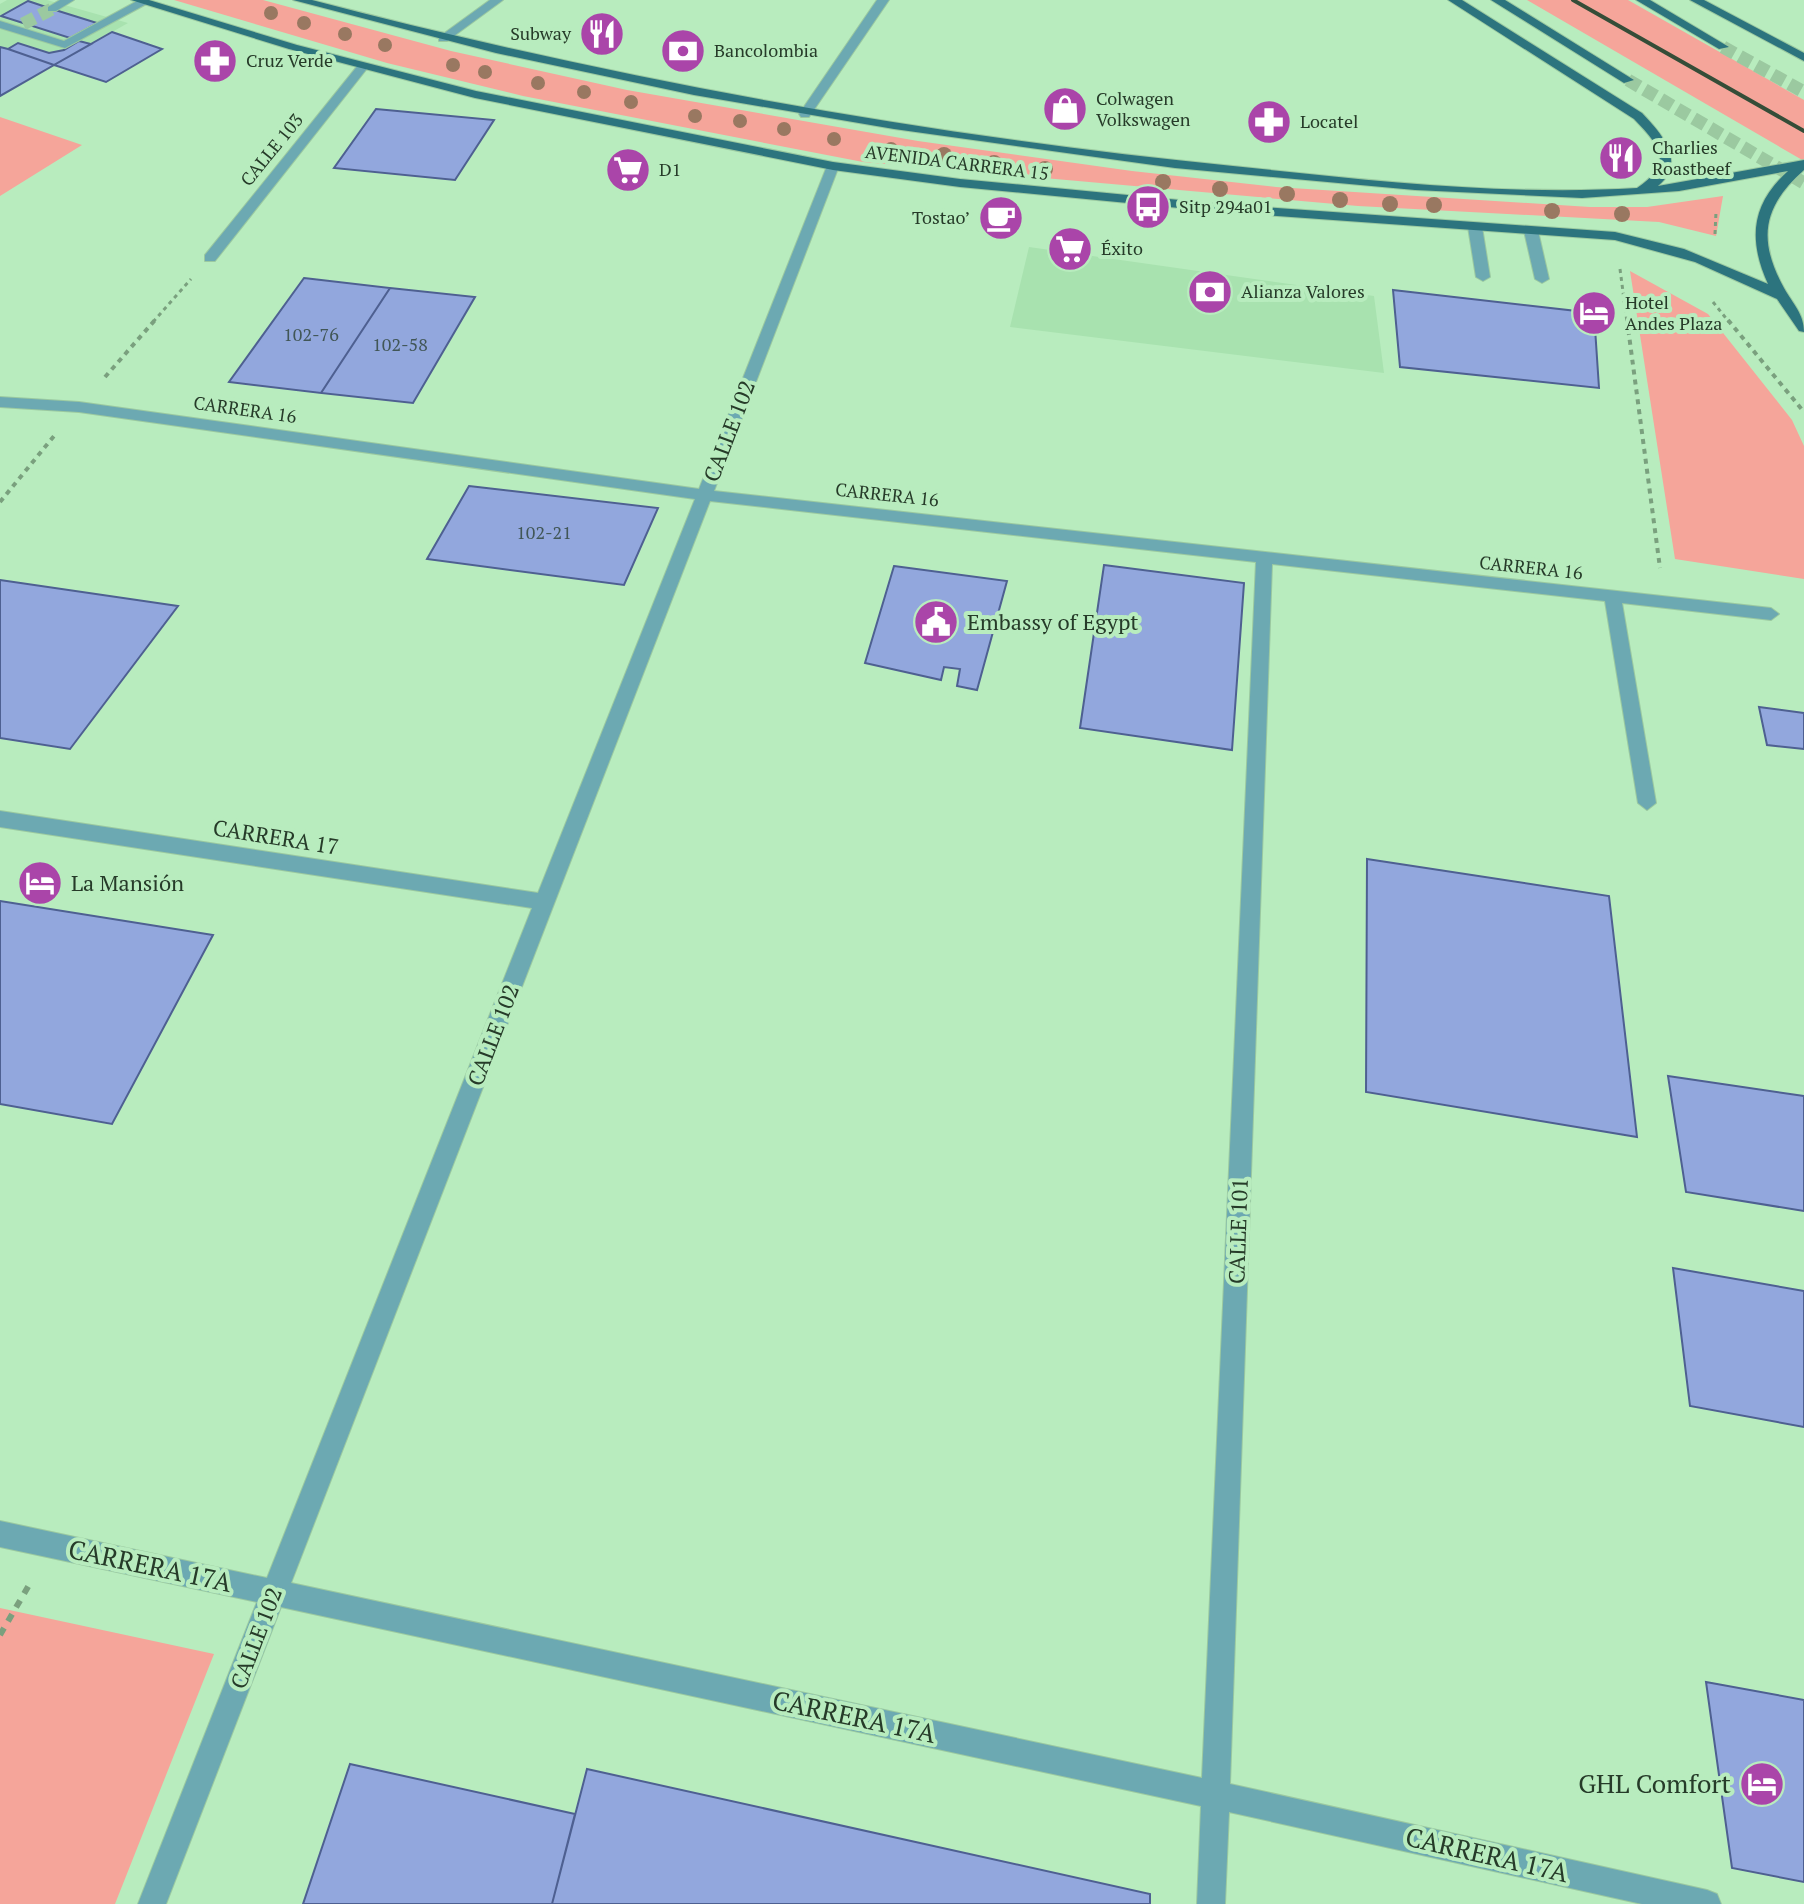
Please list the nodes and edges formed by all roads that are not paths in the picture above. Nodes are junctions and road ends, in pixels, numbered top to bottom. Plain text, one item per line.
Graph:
1 (68, 0) edge
2 (299, 0) edge
3 (497, 0) edge
4 (883, 0) edge
5 (1454, 0) edge
6 (1497, 0) edge
7 (1642, 0) edge
8 (1696, 0) edge
9 (141, 1) edge
10 (52, 9) tunnel mouth
11 (0, 24) edge
12 (443, 39) junction
13 (1770, 41) junction
14 (1723, 47) tunnel mouth
15 (1804, 49) edge
16 (1804, 58) edge
17 (363, 66) junction
18 (1628, 80) tunnel mouth
19 (805, 114) junction
20 (1804, 164) edge
21 (833, 166) junction
22 (1638, 192) junction
23 (1475, 227) junction
24 (1531, 231) junction
25 (210, 258) dead end
26 (1483, 277) dead end
27 (1542, 279) dead end
28 (1779, 295) junction
29 (1802, 325) edge
30 (0, 402) edge
31 (704, 495) junction
32 (1264, 558) junction
33 (1613, 597) junction
34 (1771, 614) dead end
35 (1647, 803) dead end
36 (0, 819) edge
37 (545, 902) junction
38 (0, 1534) edge
39 (274, 1593) junction
40 (1216, 1795) junction
41 (152, 1904) edge
42 (1211, 1904) edge
43 (1707, 1904) edge

1 - 10 street
2 - 12 main road, AVENIDA CARRERA 15
3 - 12 street
4 - 19 street
5 - 22 main road
6 - 18 main road
7 - 14 main road
8 - 13 main road
9 - 11 street
9 - 17 main road, AVENIDA CARRERA 15
12 - 19 main road, AVENIDA CARRERA 15
13 - 15 main road
13 - 16 main road
17 - 21 main road, AVENIDA CARRERA 15
17 - 25 street, CALLE 103
19 - 22 main road, AVENIDA CARRERA 15
20 - 22 main road, AVENIDA CARRERA 15
20 - 28 main road
21 - 23 main road, AVENIDA CARRERA 15
21 - 31 street, CALLE 102
23 - 24 main road, AVENIDA CARRERA 15
23 - 26 street
24 - 27 street
24 - 28 main road, AVENIDA CARRERA 15
28 - 29 main road
30 - 31 street, CARRERA 16
31 - 32 street, CARRERA 16
31 - 37 street, CALLE 102
32 - 33 street, CARRERA 16
32 - 40 street, CALLE 101
33 - 34 street, CARRERA 16
33 - 35 street
36 - 37 street, CARRERA 17
37 - 39 street, CALLE 102
38 - 39 street, CARRERA 17A
39 - 40 street, CARRERA 17A
39 - 41 street, CALLE 102
40 - 42 street, CALLE 101
40 - 43 street, CARRERA 17A

